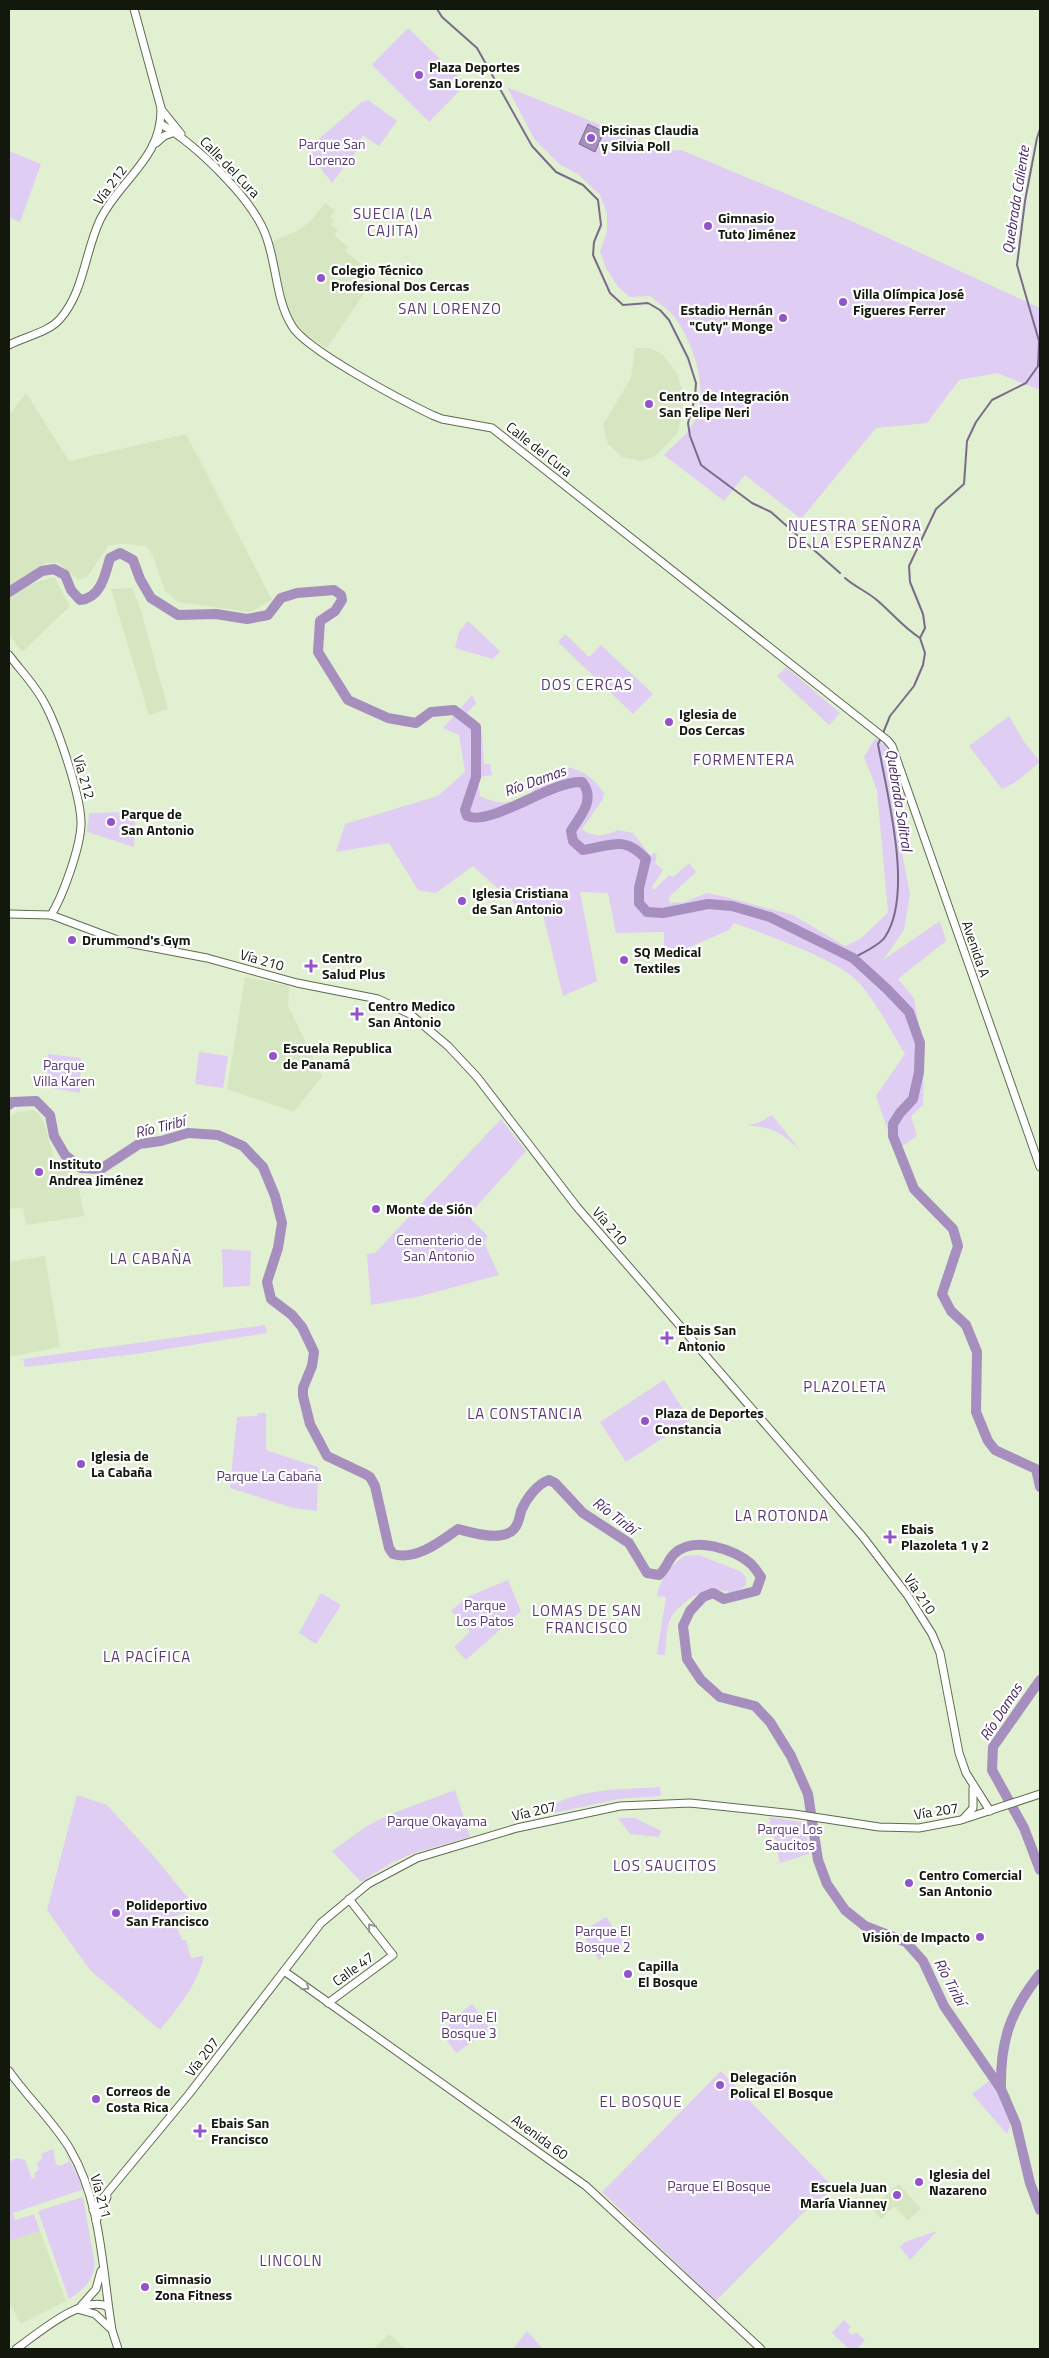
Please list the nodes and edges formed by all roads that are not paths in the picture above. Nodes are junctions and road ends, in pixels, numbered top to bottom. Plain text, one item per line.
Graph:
1 (134, 9) edge
2 (161, 108) junction
3 (161, 124) junction
4 (175, 132) junction
5 (188, 142) junction
6 (153, 148) junction
7 (9, 345) edge
8 (9, 655) edge
9 (887, 740) joint
10 (9, 914) edge
11 (51, 915) junction
12 (1040, 1167) edge
13 (973, 1786) junction
14 (1040, 1794) edge
15 (990, 1811) junction
16 (961, 1820) junction
17 (349, 1899) junction
18 (284, 1971) junction
19 (328, 2003) junction
20 (9, 2071) edge
21 (112, 2188) junction
22 (93, 2210) junction
23 (96, 2221) junction
24 (102, 2260) junction
25 (108, 2307) junction
26 (77, 2309) junction
27 (112, 2330) junction
28 (16, 2349) edge
29 (118, 2349) edge
30 (761, 2349) edge

1 - 2 main road, Vía 212
2 - 3 main road, Vía 212
2 - 5 main road
3 - 4 main road, Calle del Cura
3 - 6 main road, Vía 212
4 - 5 main road, Calle del Cura
4 - 6 main road
5 - 9 main road, Calle del Cura
6 - 7 main road, Vía 212
8 - 11 main road, Vía 212
9 - 12 main road, Avenida A
10 - 11 main road, Vía 210
11 - 13 main road, Vía 210
13 - 15 main road, Vía 210
13 - 16 main road
14 - 15 main road, Vía 207
15 - 16 main road, Vía 207
16 - 17 main road, Vía 207
17 - 18 main road, Vía 207
19 -> 17 main road, Calle 47
18 -> 19 main road, Avenida 60
18 - 21 main road, Vía 207
19 - 30 main road, Avenida 60
20 - 22 main road, Vía 211
21 - 22 main road, Vía 207
21 - 23 main road, Vía 207
22 - 23 main road, Vía 211
23 - 24 main road, Vía 211
24 - 25 main road, Vía 211
24 - 26 main road
25 - 26 main road
25 - 27 main road, Vía 211
26 - 27 main road
26 - 28 main road
27 - 29 main road, Vía 211

